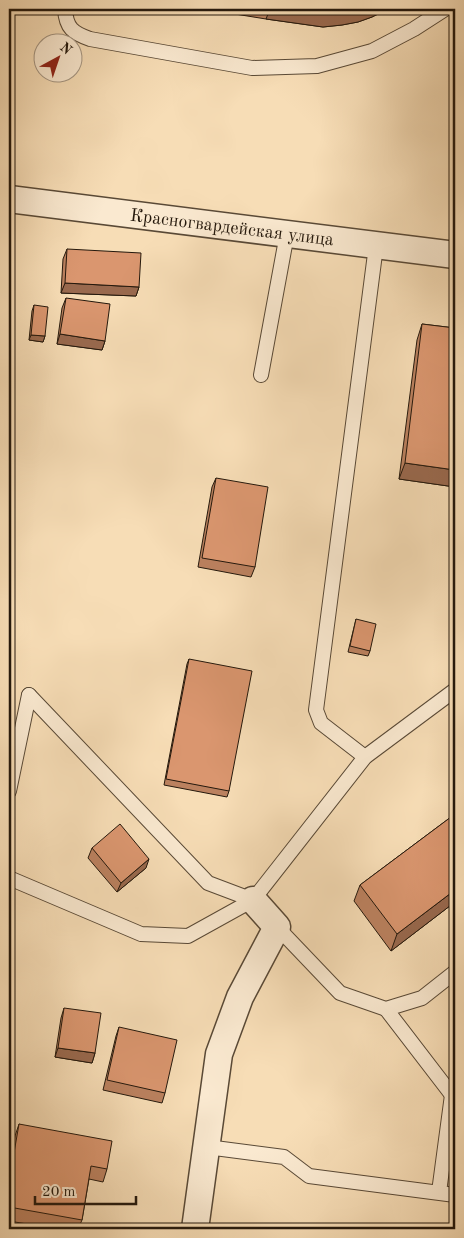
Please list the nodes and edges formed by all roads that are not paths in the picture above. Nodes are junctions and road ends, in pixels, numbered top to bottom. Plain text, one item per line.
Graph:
1 (65, 9) edge
2 (445, 9) edge
3 (9, 199) edge
4 (287, 234) junction
5 (376, 246) junction
6 (455, 255) edge
7 (261, 375) dead end
8 (455, 690) edge
9 (365, 757) junction
10 (9, 791) edge
11 (9, 878) edge
12 (253, 900) junction
13 (278, 927) junction
14 (455, 972) edge
15 (386, 1008) junction
16 (453, 1095) edge
17 (207, 1147) junction
18 (439, 1192) junction
19 (455, 1195) edge
20 (195, 1229) edge

1 - 2 lane
3 - 4 street, Красногвардейская улица
4 - 5 street, Красногвардейская улица
4 - 7 lane
5 - 6 street, Красногвардейская улица
5 - 9 lane
8 - 9 lane
9 - 12 lane
10 - 12 lane
11 - 12 lane
12 - 13 street
13 - 15 lane
13 - 17 street
14 - 15 lane
15 - 16 lane
16 - 18 lane
17 - 18 lane
17 - 20 street
18 - 19 lane

